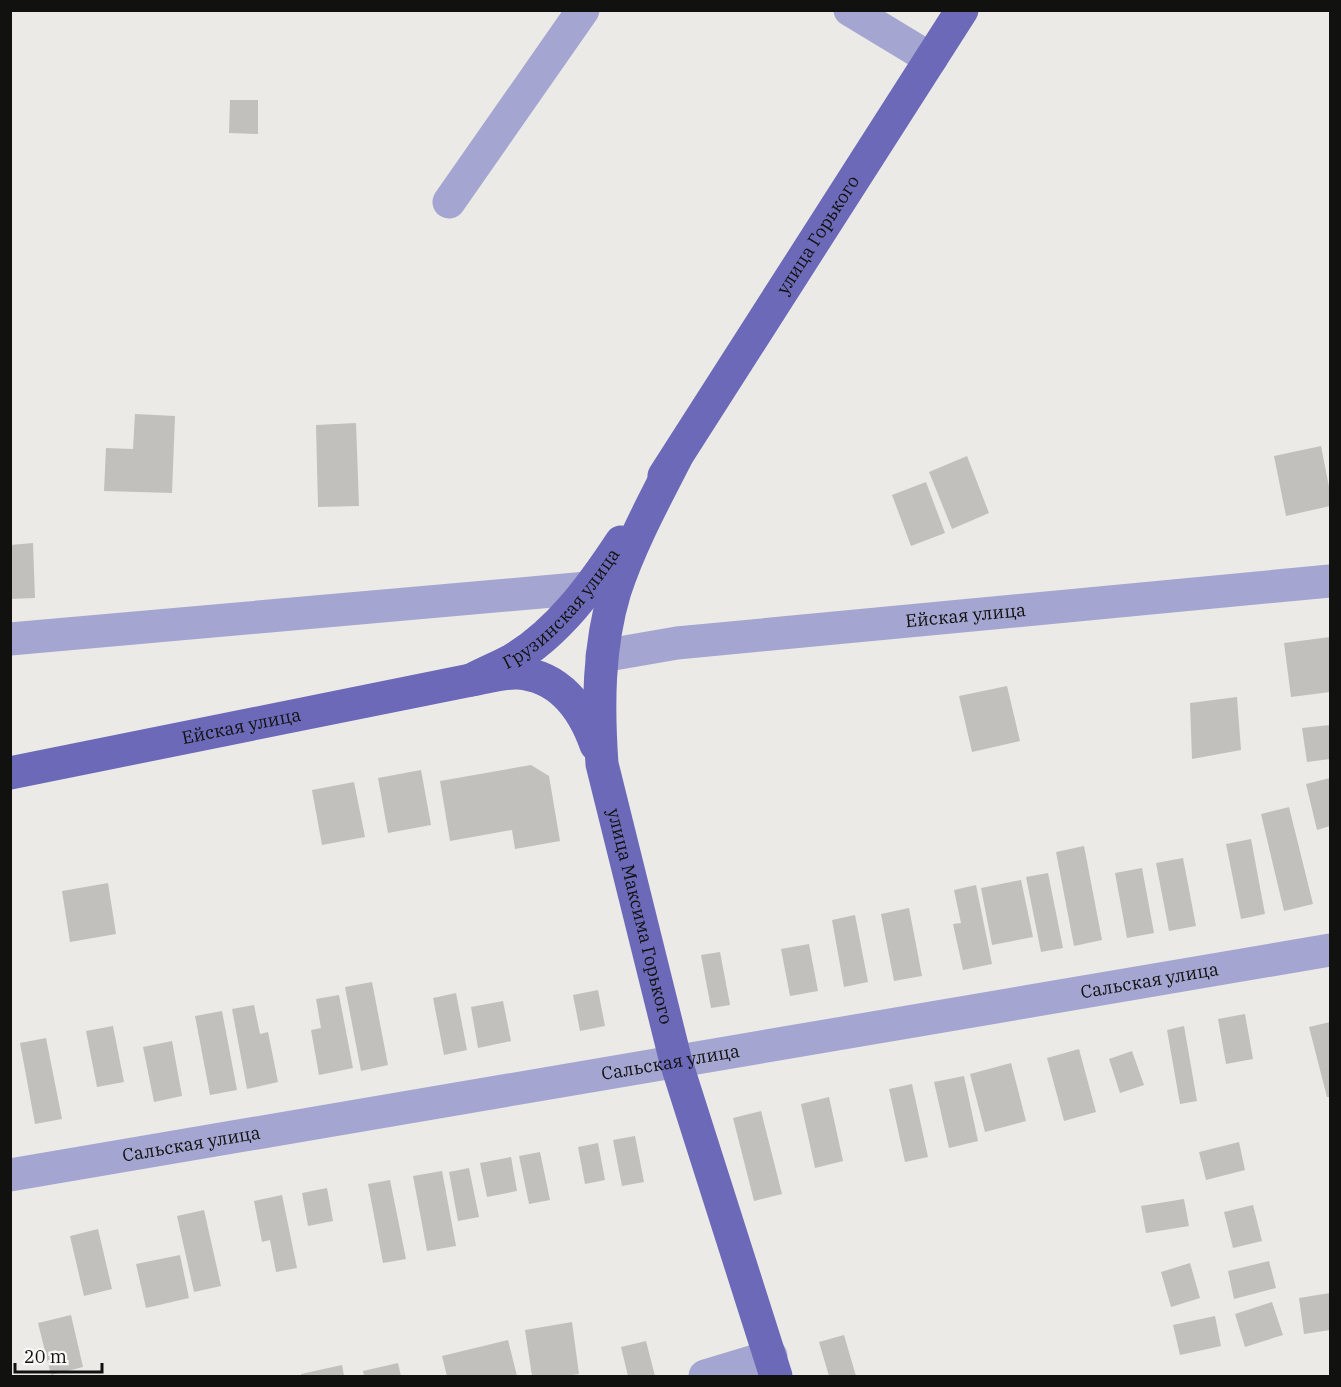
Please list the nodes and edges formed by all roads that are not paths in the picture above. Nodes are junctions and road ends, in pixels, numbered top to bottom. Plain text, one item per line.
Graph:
1 (583, 10) edge
2 (850, 10) edge
3 (962, 10) edge
4 (931, 59) junction
5 (449, 202) dead end
6 (676, 458) junction
7 (1330, 581) edge
8 (587, 588) junction
9 (10, 639) edge
10 (602, 656) junction
11 (471, 680) junction
12 (602, 764) junction
13 (10, 773) edge
14 (1330, 950) edge
15 (676, 1062) junction
16 (10, 1175) edge
17 (774, 1366) edge
18 (705, 1377) edge

1 - 5 street
2 - 4 street
3 - 4 main road, улица Горького
4 - 6 main road, улица Горького
6 - 8 main road, Грузинская улица
6 - 10 main road, улица Максима Горького
7 - 10 street, Ейская улица
8 - 9 street
8 - 11 main road, Грузинская улица
10 - 12 main road, улица Максима Горького
11 - 12 main road
11 - 13 main road, Ейская улица
12 - 15 main road, улица Максима Горького
14 - 15 street, Сальская улица
15 - 16 street, Сальская улица
15 - 17 main road, улица Максима Горького
17 - 18 street

